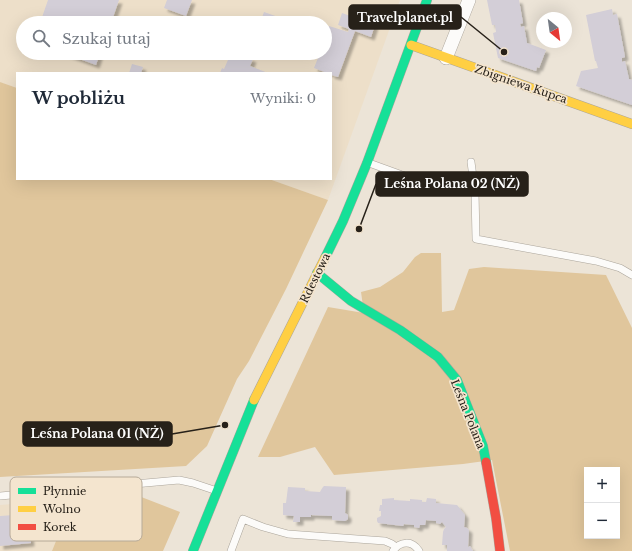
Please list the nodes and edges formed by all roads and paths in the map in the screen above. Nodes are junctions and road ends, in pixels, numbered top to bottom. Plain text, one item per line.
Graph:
1 (427, 0) edge
2 (469, 0) edge
3 (410, 45) junction
4 (446, 58) junction
5 (632, 124) edge
6 (471, 162) dead end
7 (366, 163) junction
8 (475, 192) junction
9 (483, 192) dead end
10 (317, 273) junction
11 (632, 275) edge
12 (142, 483) edge
13 (217, 491) junction
14 (10, 495) edge
15 (0, 496) edge
16 (394, 549) edge
17 (192, 551) edge
18 (231, 551) edge
19 (420, 551) edge
20 (500, 551) edge

1 - 3 street, Rdestowa
2 - 4 street
3 - 4 street, Zbigniewa Kupca
3 - 7 street, Rdestowa
4 - 5 street, Zbigniewa Kupca
6 - 8 lane
7 - 8 lane
7 - 10 street, Rdestowa
8 - 9 lane
8 - 11 lane
10 - 13 street, Rdestowa
10 - 20 street, Leśna Polana
12 - 13 lane
13 - 17 street, Rdestowa
14 - 15 lane
16 - 18 lane
16 - 19 lane

